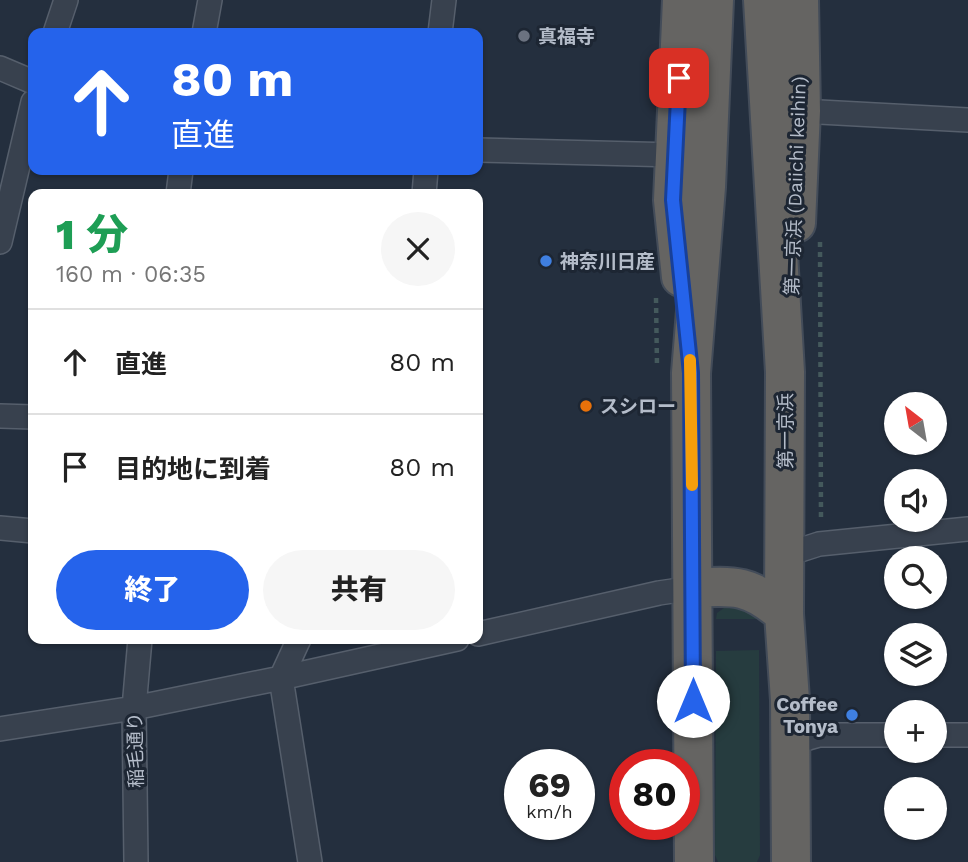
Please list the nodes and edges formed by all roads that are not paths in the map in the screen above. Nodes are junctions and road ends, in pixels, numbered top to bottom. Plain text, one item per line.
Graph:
1 (66, 0) edge
2 (210, 0) edge
3 (444, 0) edge
4 (682, 0) edge
5 (714, 0) edge
6 (762, 0) edge
7 (799, 0) edge
8 (57, 28) edge
9 (205, 28) edge
10 (441, 28) edge
11 (0, 68) edge
12 (28, 80) edge
13 (801, 111) junction
14 (968, 120) edge
15 (28, 123) edge
16 (483, 150) edge
17 (676, 155) junction
18 (0, 242) edge
19 (785, 372) junction
20 (691, 373) junction
21 (0, 416) edge
22 (28, 417) edge
23 (0, 528) edge
24 (968, 528) edge
25 (28, 531) edge
26 (693, 547) junction
27 (785, 555) junction
28 (693, 588) junction
29 (784, 614) junction
30 (483, 633) edge
31 (140, 644) edge
32 (297, 644) edge
33 (434, 644) edge
34 (281, 678) junction
35 (134, 708) junction
36 (0, 729) edge
37 (884, 735) edge
38 (968, 735) edge
39 (947, 736) edge
40 (791, 743) junction
41 (786, 853) edge
42 (696, 859) edge
43 (136, 862) edge
44 (310, 862) edge

1 - 8 street
2 - 9 street
3 - 10 street
4 - 17 highway
5 - 20 highway
6 - 19 highway, 第一京浜
7 - 13 highway, 第一京浜 (Daiichi keihin)
11 - 12 street
13 - 14 street
13 - 19 highway, 第一京浜 (Daiichi keihin)
15 - 18 street
16 - 17 street
17 - 20 highway
19 - 27 highway, 第一京浜
20 - 26 highway
21 - 22 street
23 - 25 street
24 - 27 street
26 - 27 highway
26 - 28 highway
27 - 29 highway, 第一京浜
28 - 29 highway
28 - 30 street
28 - 42 highway
29 - 40 highway, 第一京浜
31 - 35 street, 稲毛通り
32 - 34 street
33 - 34 street
34 - 35 street
34 - 44 street
35 - 36 street
35 - 43 street, 稲毛通り
37 - 40 street
38 - 39 street
40 - 41 highway, 第一京浜

